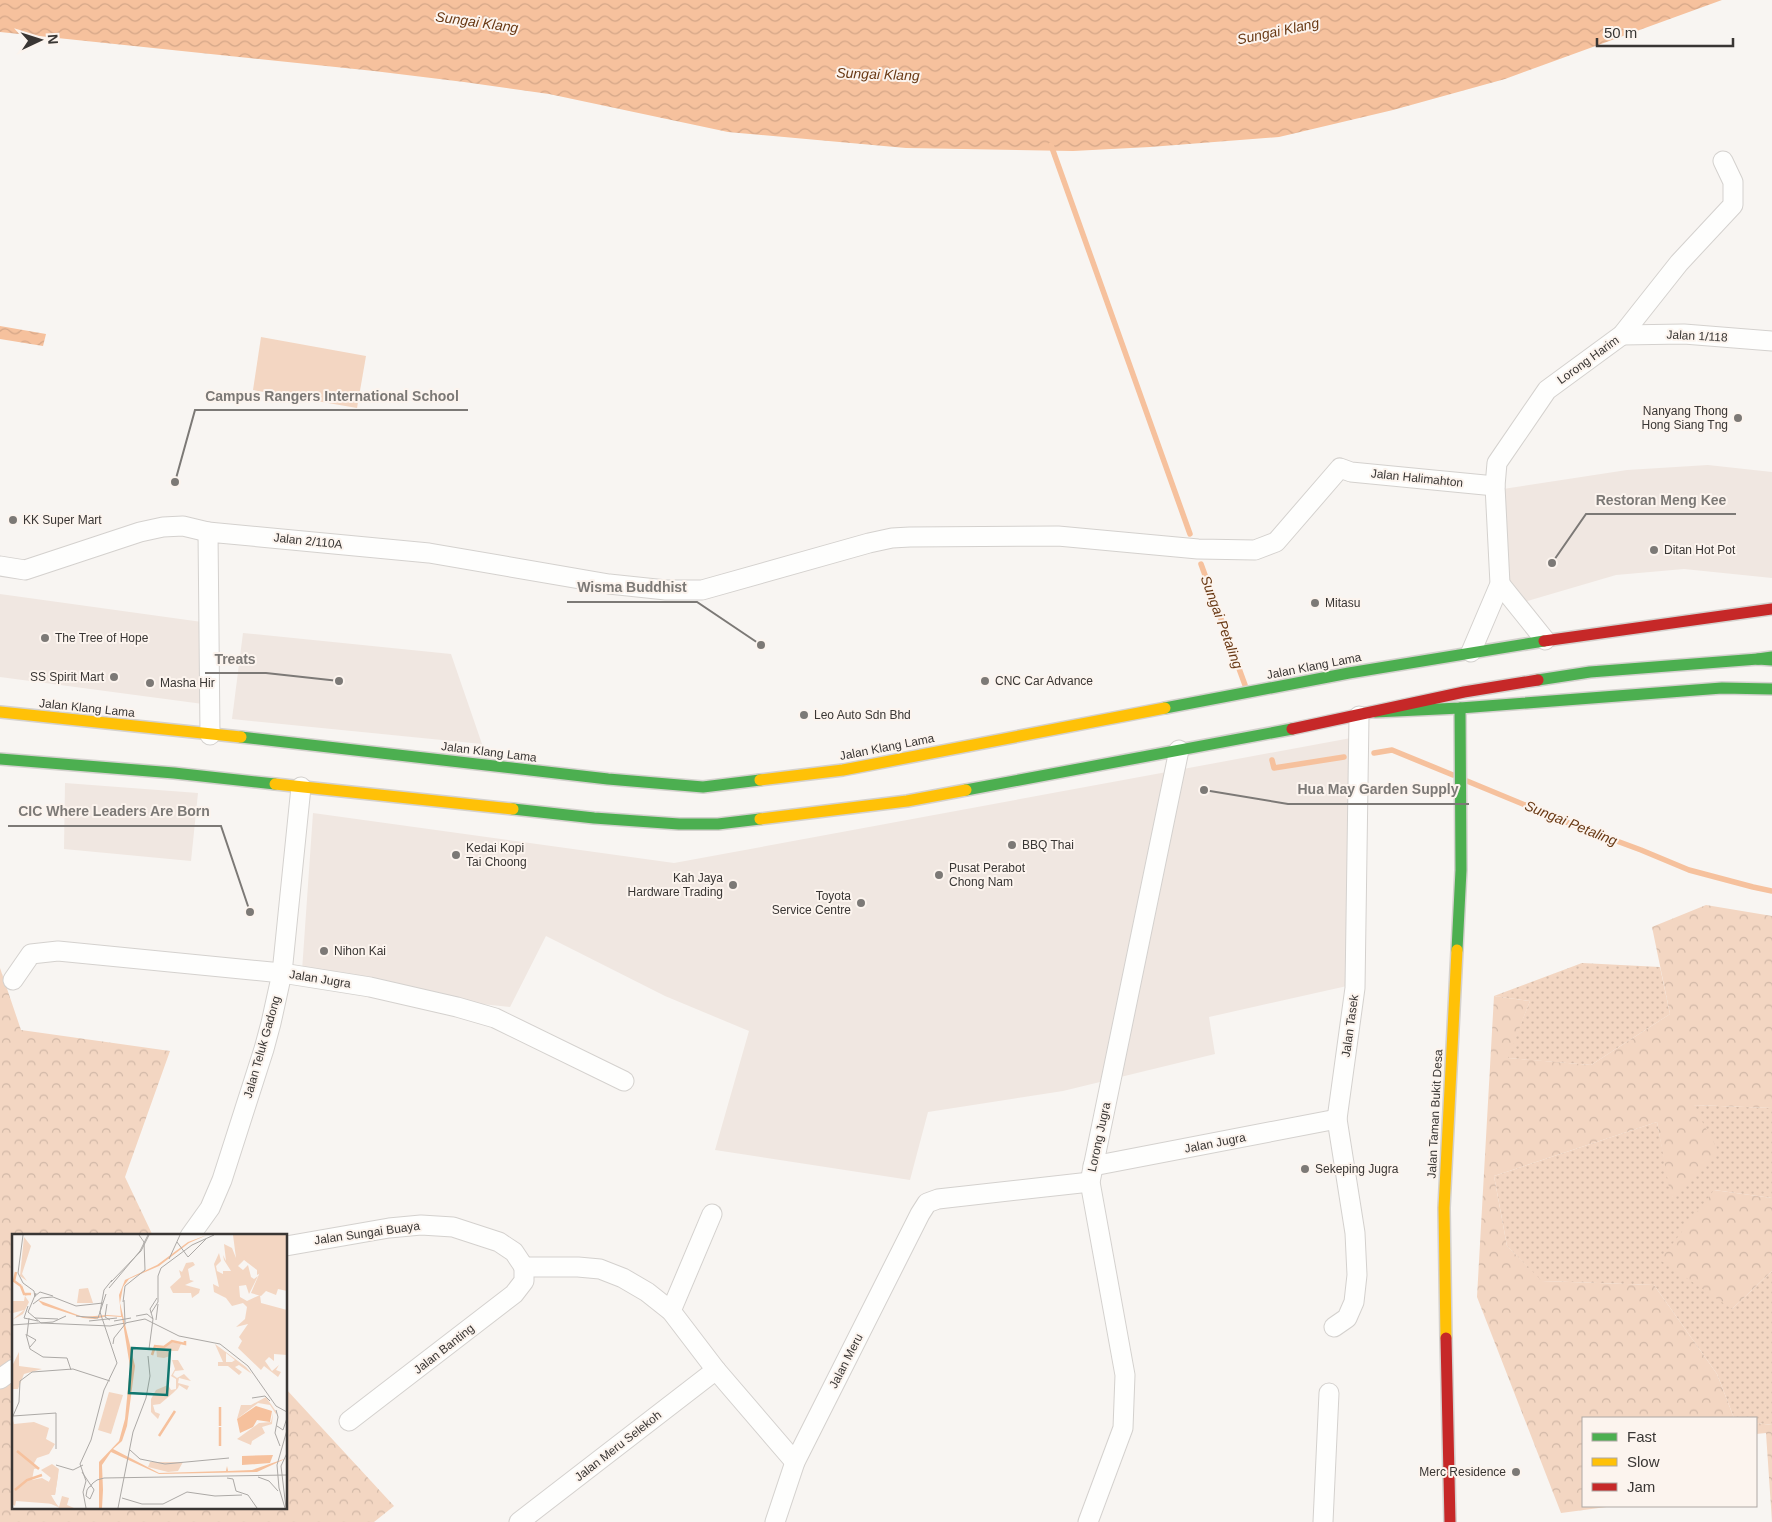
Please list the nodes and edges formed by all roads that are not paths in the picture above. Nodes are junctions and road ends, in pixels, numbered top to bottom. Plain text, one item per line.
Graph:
1 (1723, 161) dead end
2 (1622, 335) junction
3 (1772, 341) edge
4 (1340, 468) joint
5 (1496, 486) junction
6 (208, 532) junction
7 (0, 566) edge
8 (1500, 584) junction
9 (1772, 609) edge
10 (1545, 640) junction
11 (1471, 652) junction
12 (1772, 658) edge
13 (1772, 689) edge
14 (1460, 708) junction
15 (0, 712) edge
16 (1367, 714) junction
17 (210, 735) junction
18 (1179, 750) junction
19 (0, 759) edge
20 (148, 761) dead end
21 (174, 773) junction
22 (301, 787) junction
23 (282, 973) junction
24 (13, 980) dead end
25 (624, 1080) dead end
26 (1337, 1119) junction
27 (1091, 1174) junction
28 (927, 1203) joint
29 (712, 1214) dead end
30 (191, 1234) edge
31 (288, 1246) edge
32 (524, 1267) junction
33 (671, 1311) junction
34 (1334, 1327) dead end
35 (12, 1370) edge
36 (716, 1370) junction
37 (0, 1379) edge
38 (1329, 1393) dead end
39 (349, 1421) dead end
40 (795, 1462) junction
41 (518, 1522) edge
42 (775, 1522) edge
43 (1088, 1522) edge
44 (1323, 1522) edge
45 (1450, 1522) edge

1 - 2 street, Lorong Harim
2 - 3 street, Jalan 1/118
2 - 5 street, Lorong Harim
4 - 5 street, Jalan Halimahton
4 - 6 street, Jalan 2/110A
5 - 8 street, Lorong Harim
6 - 7 street, Jalan 2/110A
6 - 17 street
8 - 10 street
8 - 11 street, Lorong Harim
9 - 10 main road, Jalan Klang Lama
10 - 11 main road, Jalan Klang Lama
11 - 17 main road, Jalan Klang Lama
12 - 16 main road
13 - 14 main road
14 - 16 main road
14 - 45 main road, Jalan Taman Bukit Desa
15 - 17 main road, Jalan Klang Lama
16 - 18 main road
16 - 26 street, Jalan Tasek
18 - 22 main road
18 - 27 street, Lorong Jugra
19 - 21 main road
20 - 21 main road
21 - 22 main road
22 - 23 street, Jalan Teluk Gadong
23 - 24 street, Jalan Jugra
23 - 25 street, Jalan Jugra
23 - 30 street, Jalan Teluk Gadong
26 - 27 street, Jalan Jugra
26 - 34 street, Jalan Tasek
27 - 28 street, Jalan Jugra
27 - 43 street, Lorong Jugra
28 - 40 street, Jalan Meru
29 - 33 street
31 - 32 street, Jalan Sungai Buaya
32 - 33 street
32 - 39 street, Jalan Banting
33 - 36 street
35 - 37 street
36 - 40 street
36 - 41 street, Jalan Meru Selekoh
38 - 44 street
40 - 42 street, Jalan Meru

